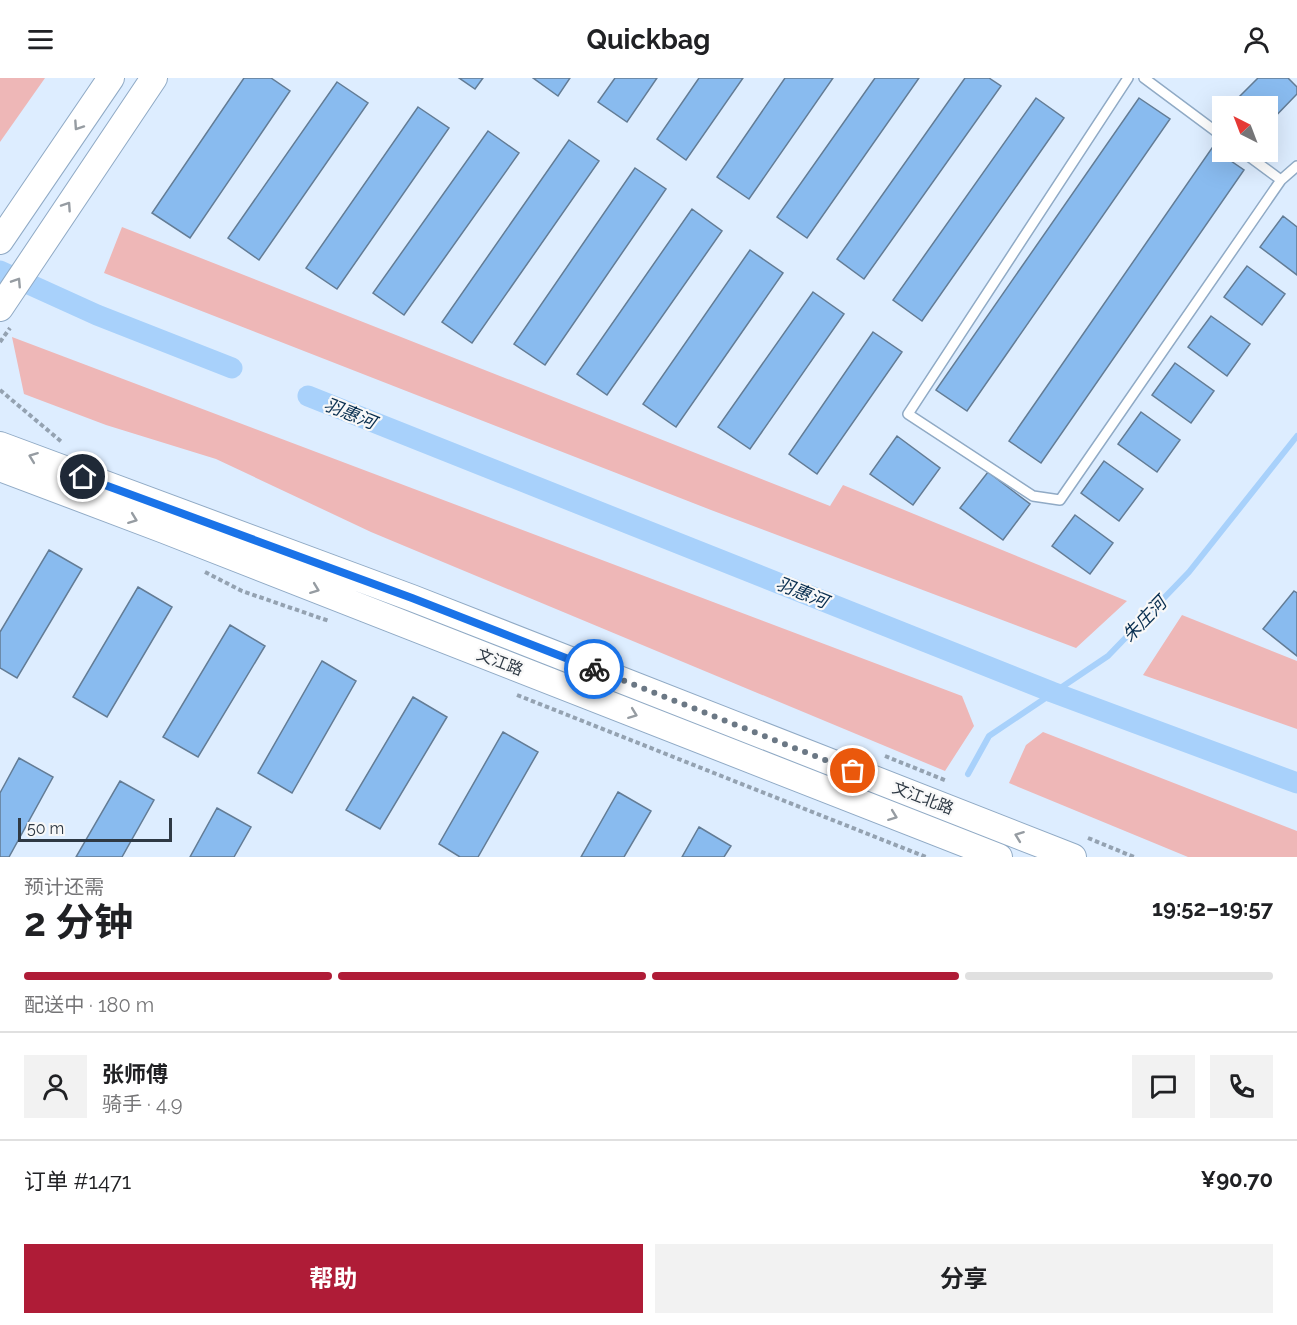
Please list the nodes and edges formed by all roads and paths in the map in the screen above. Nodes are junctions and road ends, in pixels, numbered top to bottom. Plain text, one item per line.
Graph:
1 (111, 78) edge
2 (154, 78) edge
3 (1128, 78) edge
4 (1144, 78) edge
5 (1212, 129) edge
6 (1257, 162) edge
7 (1297, 166) edge
8 (1281, 180) junction
9 (0, 241) edge
10 (5, 318) edge
11 (0, 342) edge
12 (0, 445) edge
13 (0, 468) edge
14 (999, 857) edge
15 (1073, 857) edge

1 -> 9 main road
10 -> 2 main road
3 - 8 lane
4 - 5 lane
6 - 8 lane
7 - 8 lane
10 - 11 path
15 -> 12 main road, 文江北路
13 -> 14 main road, 文江路

